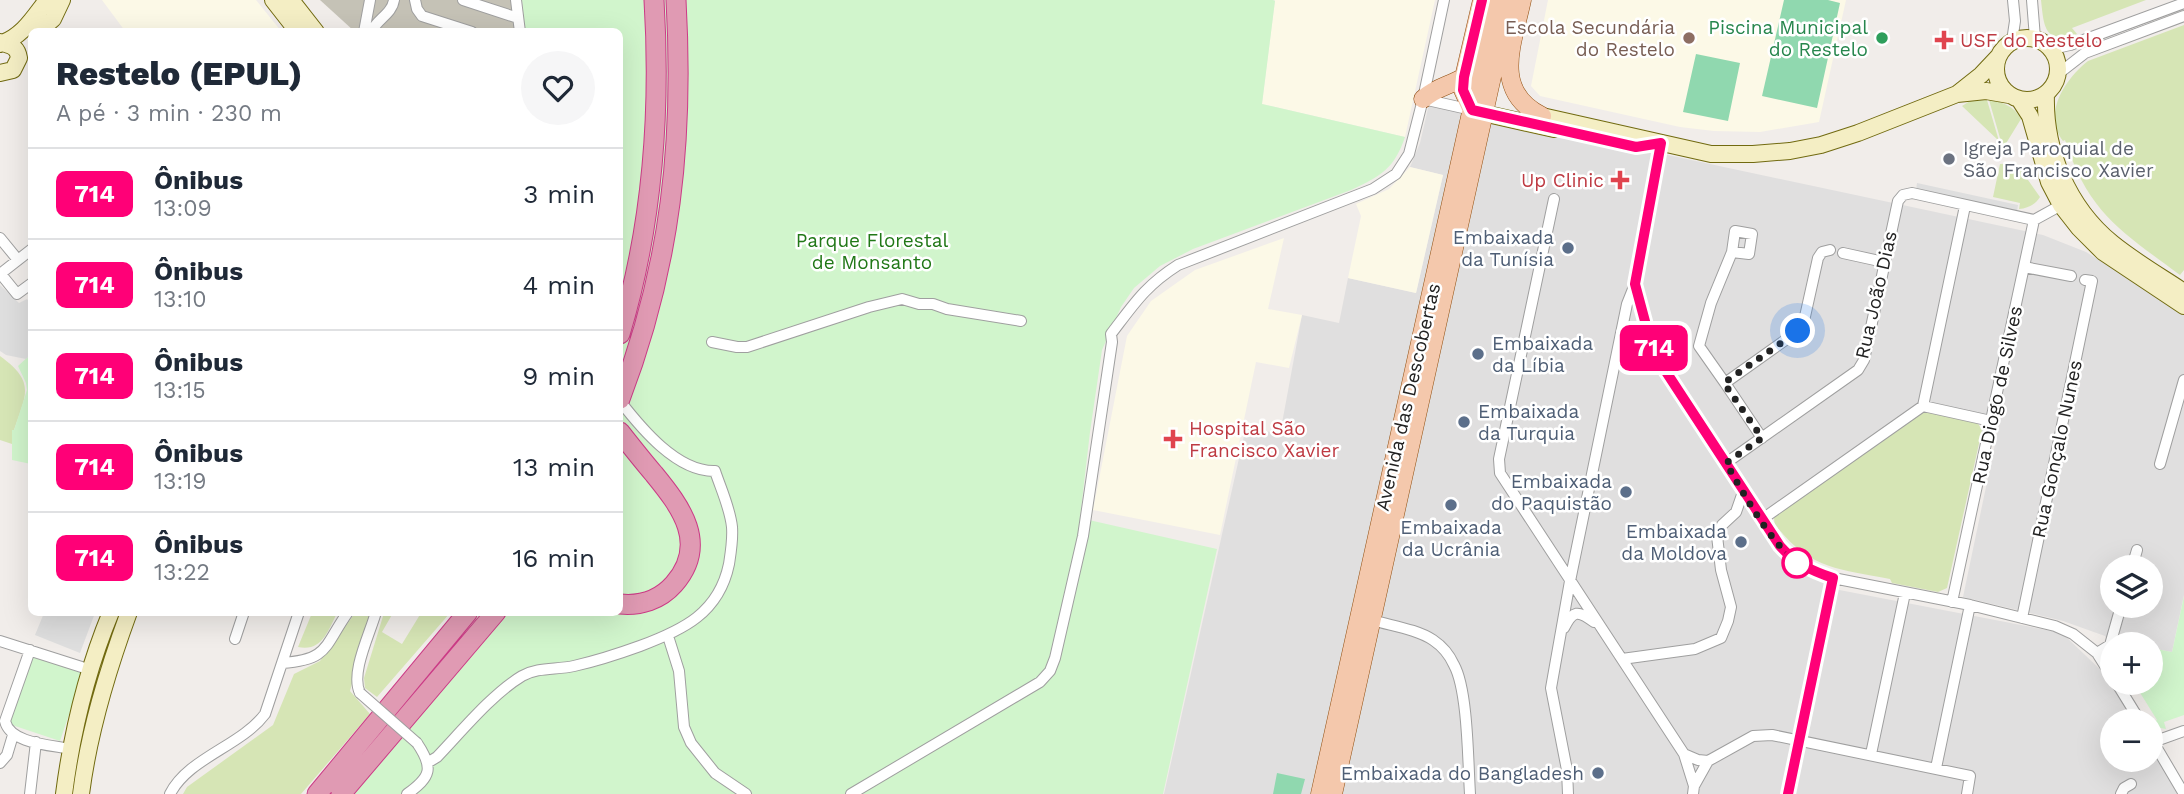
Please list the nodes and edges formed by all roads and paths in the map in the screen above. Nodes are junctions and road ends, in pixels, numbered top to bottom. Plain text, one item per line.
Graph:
1 (47, 0) edge
2 (62, 0) edge
3 (273, 0) edge
4 (291, 0) edge
5 (394, 0) edge
6 (415, 0) edge
7 (463, 0) edge
8 (516, 0) edge
9 (654, 0) edge
10 (676, 0) edge
11 (1444, 0) edge
12 (1482, 0) edge
13 (1496, 0) edge
14 (1509, 0) edge
15 (1522, 0) edge
16 (2013, 0) edge
17 (2032, 0) edge
18 (370, 2) edge
19 (2184, 3) edge
20 (385, 15) junction
21 (2184, 16) edge
22 (518, 18) junction
23 (43, 28) edge
24 (296, 28) edge
25 (313, 28) edge
26 (365, 28) edge
27 (373, 28) edge
28 (460, 28) edge
29 (519, 28) edge
30 (2035, 38) junction
31 (2012, 41) junction
32 (28, 42) edge
33 (1, 43) edge
34 (2052, 49) junction
35 (18, 53) junction
36 (1998, 57) junction
37 (1509, 66) junction
38 (2058, 74) junction
39 (2, 75) edge
40 (1464, 77) junction
41 (1491, 80) junction
42 (1957, 93) junction
43 (2046, 94) junction
44 (2014, 97) junction
45 (1423, 99) junction
46 (1478, 111) junction
47 (1542, 116) joint
48 (1661, 143) junction
49 (1555, 199) dead end
50 (2067, 202) junction
51 (1965, 205) junction
52 (2034, 220) junction
53 (0, 238) edge
54 (1830, 250) dead end
55 (28, 252) edge
56 (1732, 252) dead end
57 (1843, 253) dead end
58 (18, 260) junction
59 (1884, 262) junction
60 (2024, 267) junction
61 (0, 273) edge
62 (2071, 276) dead end
63 (2089, 280) dead end
64 (1635, 284) junction
65 (28, 286) edge
66 (2184, 292) edge
67 (2184, 306) edge
68 (1021, 321) dead end
69 (623, 323) edge
70 (712, 342) dead end
71 (1659, 361) junction
72 (1615, 362) junction
73 (2184, 380) edge
74 (1724, 383) junction
75 (623, 391) edge
76 (623, 404) edge
77 (1923, 406) junction
78 (1991, 421) junction
79 (623, 436) edge
80 (1762, 438) junction
81 (1726, 463) junction
82 (2160, 464) dead end
83 (1743, 492) junction
84 (1754, 509) junction
85 (1736, 512) junction
86 (1761, 520) junction
87 (2137, 550) dead end
88 (2136, 555) edge
89 (1833, 578) junction
90 (1570, 581) junction
91 (1905, 593) junction
92 (1952, 602) junction
93 (623, 604) edge
94 (1970, 605) junction
95 (110, 616) edge
96 (128, 616) edge
97 (243, 616) edge
98 (298, 616) edge
99 (345, 616) edge
100 (375, 616) edge
101 (465, 616) edge
102 (493, 616) edge
103 (2022, 618) junction
104 (2118, 618) edge
105 (1372, 620) junction
106 (1601, 628) junction
107 (668, 636) junction
108 (1560, 636) junction
109 (235, 639) dead end
110 (0, 641) edge
111 (30, 650) junction
112 (2097, 653) junction
113 (2100, 658) edge
114 (1622, 659) junction
115 (282, 663) junction
116 (91, 670) junction
117 (2184, 731) edge
118 (13, 735) junction
119 (2163, 737) edge
120 (1800, 740) junction
121 (36, 742) junction
122 (71, 749) junction
123 (1684, 754) junction
124 (1871, 754) junction
125 (2163, 759) edge
126 (1708, 761) junction
127 (0, 763) edge
128 (427, 763) junction
129 (1936, 768) junction
130 (2131, 784) dead end
131 (1694, 790) edge
132 (30, 794) edge
133 (64, 794) edge
134 (81, 794) edge
135 (170, 794) edge
136 (317, 794) edge
137 (341, 794) edge
138 (407, 794) edge
139 (746, 794) edge
140 (851, 794) edge
141 (1320, 794) edge
142 (1333, 794) edge
143 (1470, 794) edge
144 (1568, 794) edge
145 (1788, 794) edge
146 (1967, 794) edge
147 (2121, 794) edge
148 (2184, 794) edge

1 - 33 main road
2 - 23 main road
3 - 24 main road
4 - 25 main road
5 - 20 street
6 - 28 street
7 - 22 street
8 - 22 street
9 - 69 highway
10 - 75 highway
11 - 45 street
12 - 40 main road
13 - 46 main road, Avenida das Descobertas
14 - 41 main road, Avenida das Descobertas
15 - 37 main road
16 - 31 street
17 - 30 street
18 - 20 street
18 - 26 street
19 - 34 street
20 - 27 street
21 - 38 street
22 - 29 street
30 - 31 main road
30 - 34 main road
31 - 36 main road
32 - 35 main road
33 - 35 main road
34 - 38 main road
35 - 39 main road
36 - 42 main road
36 - 44 main road
37 - 41 main road
37 - 47 main road
38 - 43 main road
40 - 45 main road
40 - 46 main road
41 - 46 main road, Avenida das Descobertas
42 - 44 main road
42 - 48 main road
43 - 44 main road
43 - 50 main road
44 - 50 main road
45 - 46 street
45 - 140 street
46 - 48 main road
46 - 105 main road, Avenida das Descobertas
46 - 141 main road, Avenida das Descobertas
47 - 48 main road
48 - 64 street
49 - 90 street
50 - 52 street
50 - 66 main road
50 - 67 main road
51 - 52 street, Rua João Dias
51 - 59 street, Rua João Dias
51 - 77 street
52 - 60 street, Rua Diogo de Silves
53 - 58 street
54 - 74 street
55 - 58 street
56 - 74 street
57 - 59 street
58 - 61 street
59 - 80 street, Rua João Dias
60 - 62 street
60 - 78 street, Rua Diogo de Silves
61 - 65 street
63 - 103 street, Rua Gonçalo Nunes
64 - 71 street
64 - 72 street
68 - 70 street
71 - 72 street
71 - 81 street
72 - 90 street
73 - 82 street
74 - 80 street
76 - 107 street
77 - 78 street
77 - 86 street
78 - 92 street, Rua Diogo de Silves
79 - 93 highway
80 - 81 street, Rua João Dias
81 - 83 street
83 - 84 street
83 - 85 street
84 - 85 street
84 - 86 street
85 - 114 street
86 - 89 street
87 - 88 street
89 - 91 street
89 - 120 street
90 - 106 street
90 - 108 street
91 - 92 street
91 - 124 street
92 - 94 street
94 - 103 street
94 - 129 street
95 - 116 main road
96 - 134 main road
97 - 109 street
98 - 115 street
99 - 115 street
100 - 128 street, bridge
101 - 136 highway
102 - 137 highway
103 - 112 street
104 - 112 street
105 - 142 main road, Avenida das Descobertas
105 - 143 street
106 - 108 street
106 - 114 street
107 - 128 street
107 - 139 street
108 - 144 street
110 - 111 street
111 - 116 street
111 - 118 street
112 - 113 street
114 - 123 street
115 - 135 street
116 - 122 main road
117 - 119 street
118 - 121 street
118 - 127 street
120 - 124 street
120 - 126 street
120 - 145 street
121 - 122 street
121 - 132 street
122 - 133 main road
123 - 126 street
123 - 131 street
124 - 129 street
125 - 148 street
126 - 131 street
128 - 138 street
129 - 146 street
130 - 147 street

